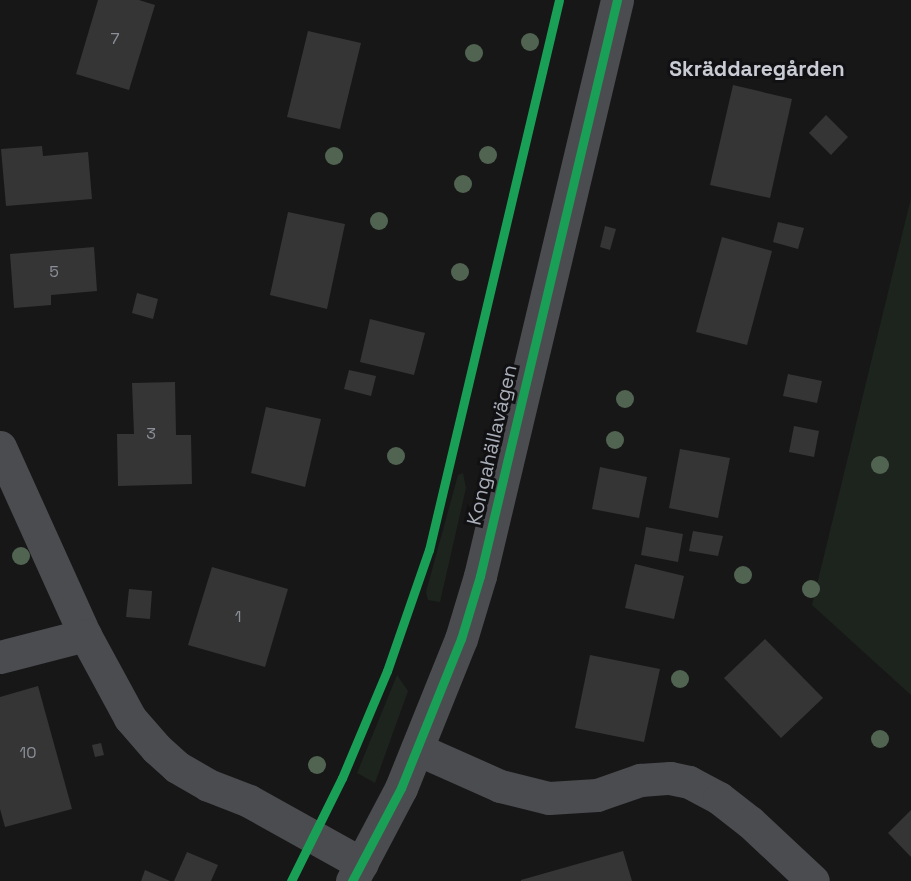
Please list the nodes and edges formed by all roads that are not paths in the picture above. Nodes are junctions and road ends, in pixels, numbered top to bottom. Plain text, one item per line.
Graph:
1 (617, 0) edge
2 (0, 447) edge
3 (85, 635) junction
4 (0, 657) edge
5 (417, 749) junction
6 (357, 873) edge
7 (813, 881) edge

1 - 5 street, Kongahällavägen
2 - 3 street
3 - 4 street
3 - 6 street
5 - 6 street, Kongahällavägen
5 - 7 street

